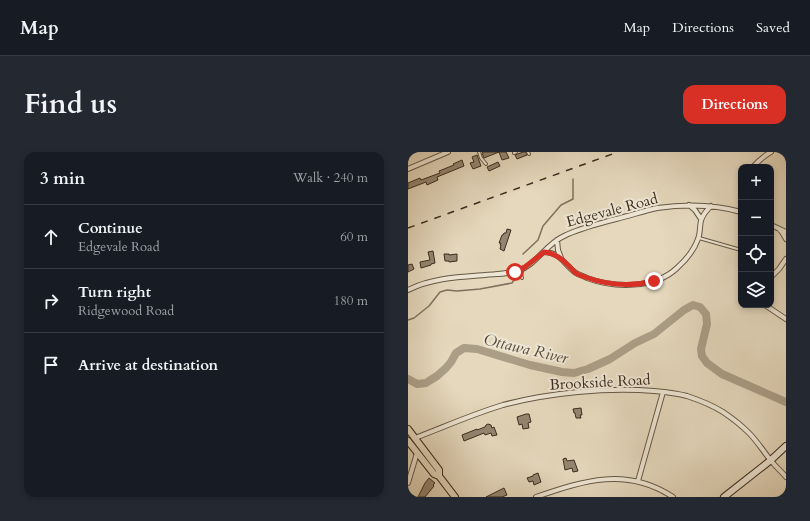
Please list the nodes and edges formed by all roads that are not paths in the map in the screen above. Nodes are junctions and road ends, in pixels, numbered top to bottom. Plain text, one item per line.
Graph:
1 (448, 152) edge
2 (479, 152) edge
3 (771, 152) edge
4 (486, 164) dead end
5 (756, 164) edge
6 (408, 168) edge
7 (689, 205) junction
8 (711, 206) junction
9 (738, 211) edge
10 (701, 219) junction
11 (774, 226) edge
12 (778, 227) junction
13 (786, 232) edge
14 (699, 238) junction
15 (786, 239) edge
16 (557, 240) junction
17 (738, 249) edge
18 (544, 252) junction
19 (561, 258) junction
20 (786, 259) edge
21 (520, 270) junction
22 (774, 274) edge
23 (522, 278) dead end
24 (408, 290) edge
25 (770, 308) edge
26 (786, 319) edge
27 (663, 392) junction
28 (408, 429) edge
29 (415, 438) junction
30 (408, 441) edge
31 (786, 446) edge
32 (417, 453) junction
33 (771, 460) junction
34 (439, 476) junction
35 (786, 477) edge
36 (638, 481) junction
37 (408, 483) edge
38 (455, 497) edge
39 (536, 497) edge
40 (673, 497) edge
41 (724, 497) edge

1 - 6 street
2 - 4 lane
3 - 5 street
7 - 8 street, Edgevale Road
7 - 10 street
7 - 16 street, Edgevale Road
8 - 9 street, Edgevale Road
8 - 10 street
10 - 14 street
11 - 12 street
12 - 13 street
12 - 15 street
14 - 17 lane
14 - 19 street
16 - 18 street, Edgevale Road
16 - 19 street
18 - 19 street
18 - 21 street, Edgevale Road
20 - 22 street
21 - 23 lane
21 - 24 street, Edgevale Road
25 - 26 street
27 - 29 street, Brookside Road
27 - 33 street, Brookside Road
27 - 36 street
28 - 29 main road
29 - 34 main road
30 - 32 main road
31 - 33 main road
32 - 34 main road
32 - 37 street
33 - 35 street, Brookside Road
33 - 41 main road
34 - 38 main road
36 - 39 street
36 - 40 street

